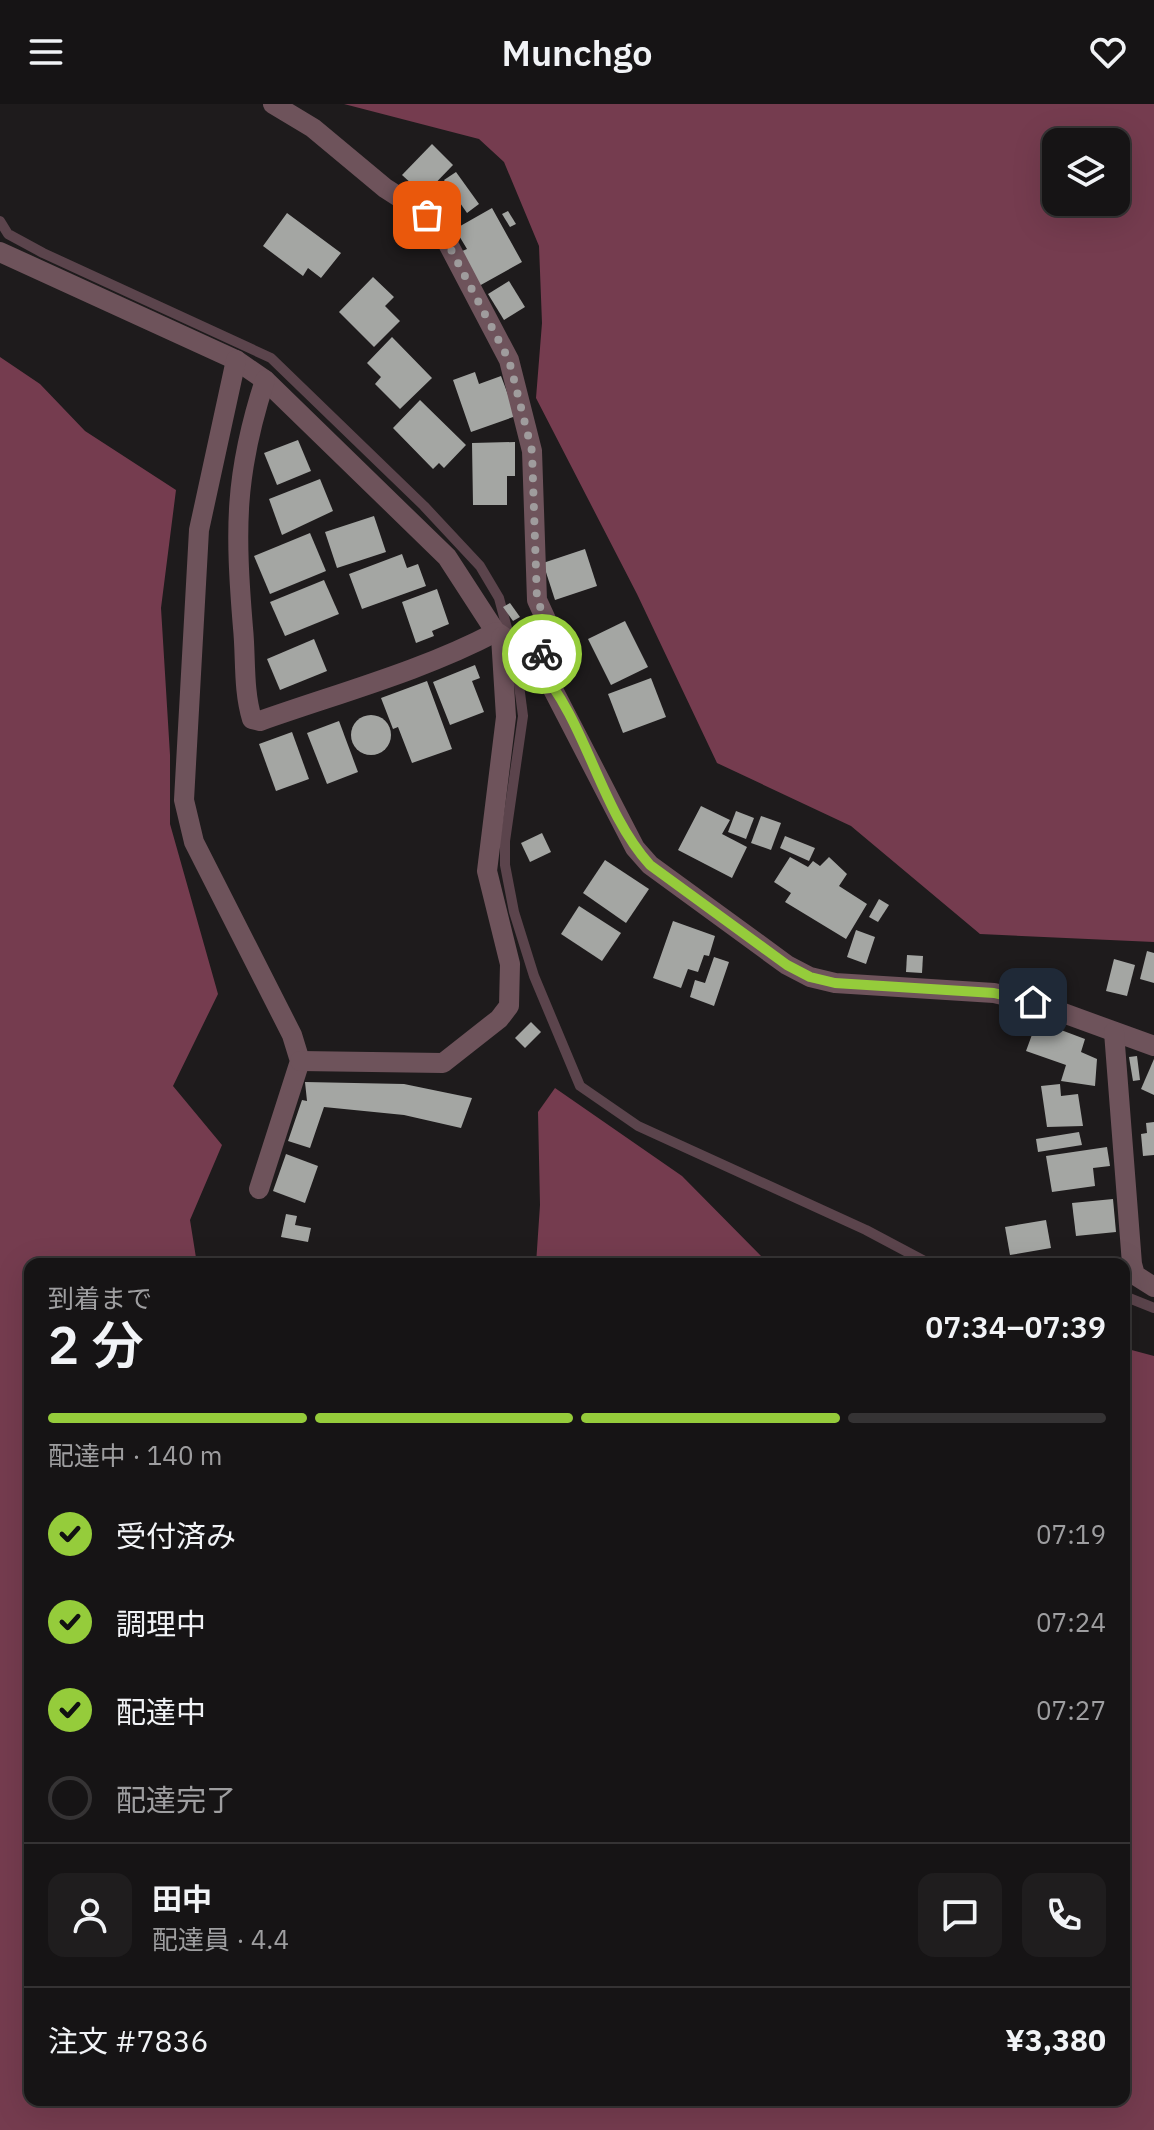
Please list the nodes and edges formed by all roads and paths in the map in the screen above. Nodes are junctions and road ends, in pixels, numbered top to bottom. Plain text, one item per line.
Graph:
1 (273, 104) edge
2 (0, 252) edge
3 (236, 360) junction
4 (265, 380) junction
5 (499, 634) junction
6 (537, 666) junction
7 (1114, 1032) junction
8 (1154, 1046) edge
9 (300, 1061) junction
10 (259, 1189) dead end
11 (1154, 1287) edge

1 - 6 street
2 - 3 street
3 - 4 street
3 - 9 street
4 - 5 street
4 - 5 street
5 - 6 street
5 - 9 street
6 - 7 street
7 - 8 street
7 - 11 street
9 - 10 street

